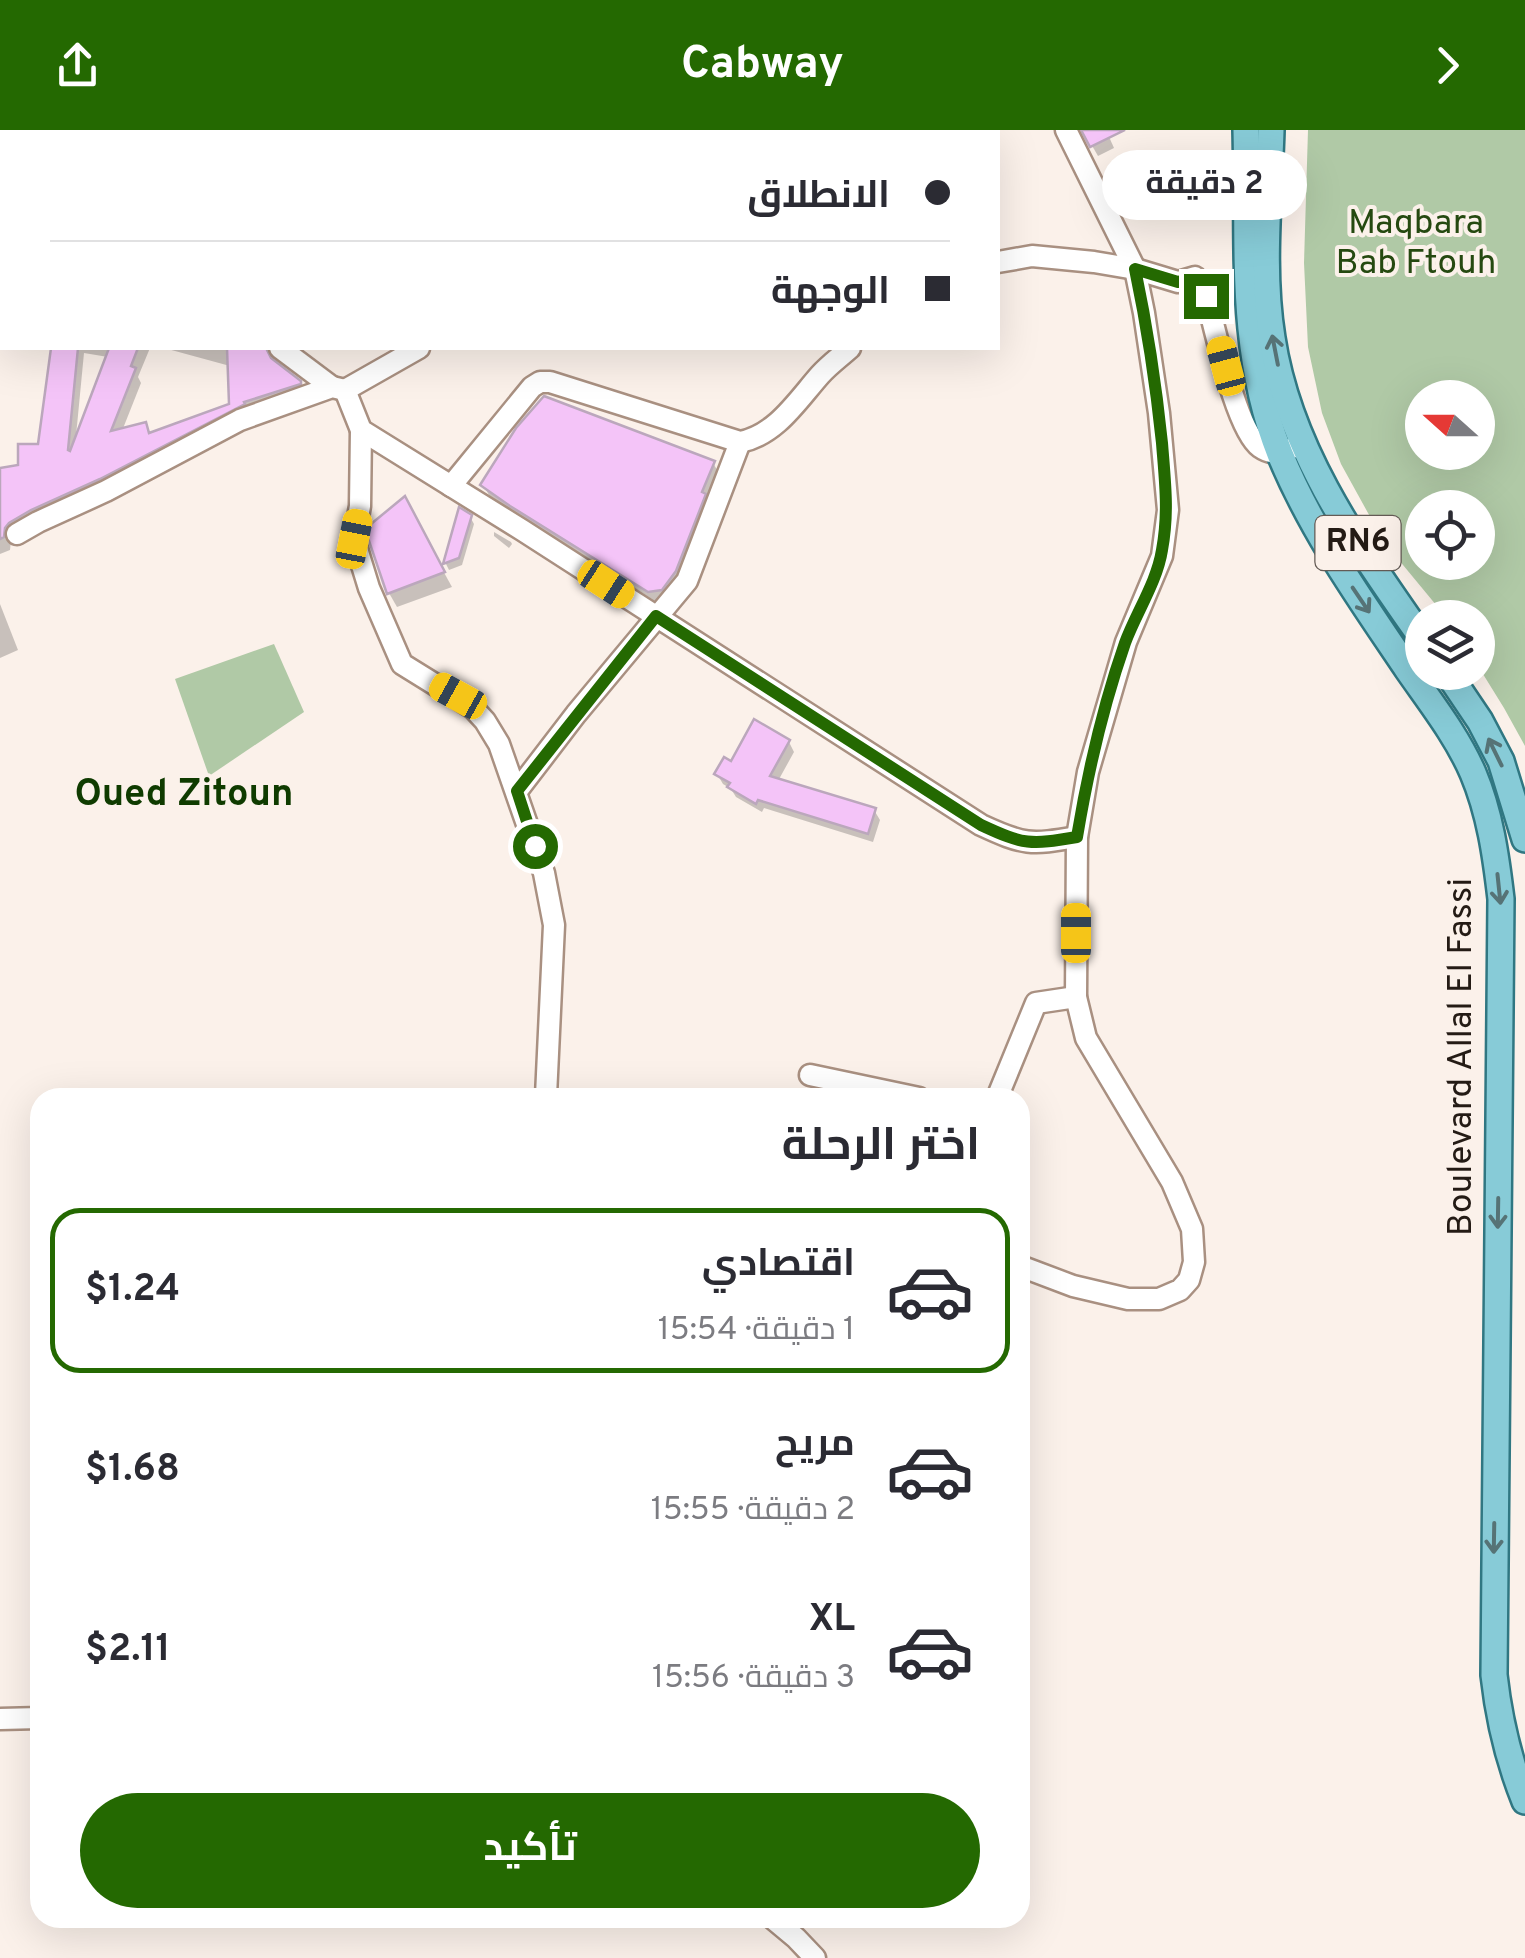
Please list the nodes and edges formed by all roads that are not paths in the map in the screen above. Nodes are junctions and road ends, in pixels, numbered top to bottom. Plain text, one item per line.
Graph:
1 (1066, 130) edge
2 (1246, 130) edge
3 (1271, 130) edge
4 (1000, 262) edge
5 (1135, 269) junction
6 (282, 350) edge
7 (415, 350) edge
8 (848, 350) edge
9 (339, 388) junction
10 (361, 430) junction
11 (740, 442) junction
12 (1292, 449) junction
13 (451, 486) junction
14 (17, 534) dead end
15 (1405, 612) edge
16 (656, 616) junction
17 (1458, 690) edge
18 (517, 791) junction
19 (1077, 837) junction
20 (1525, 839) edge
21 (1076, 997) junction
22 (810, 1075) dead end
23 (546, 1088) edge
24 (872, 1088) edge
25 (1001, 1088) edge
26 (1030, 1270) edge
27 (30, 1718) edge
28 (0, 1719) edge
29 (1525, 1801) edge
30 (783, 1928) edge
31 (815, 1958) edge

1 - 5 street
2 - 12 main road, Boulevard Allal El Fassi / RN6
12 -> 3 main road, Boulevard Allal El Fassi / RN6
4 - 5 street
5 - 12 street
5 - 19 street
6 - 9 street
7 - 9 street
8 - 11 street
9 - 10 street
9 - 14 street
10 - 13 street
10 - 18 street
11 - 13 street
11 - 16 street
12 - 15 main road, Boulevard Allal El Fassi / RN6
12 -> 29 main road, Boulevard Allal El Fassi / RN6
13 - 16 street
16 - 18 street
16 - 19 street
20 -> 17 main road
18 - 23 street
19 - 21 street
21 - 25 street
21 - 26 street
22 - 24 street
27 - 28 street
30 - 31 street

